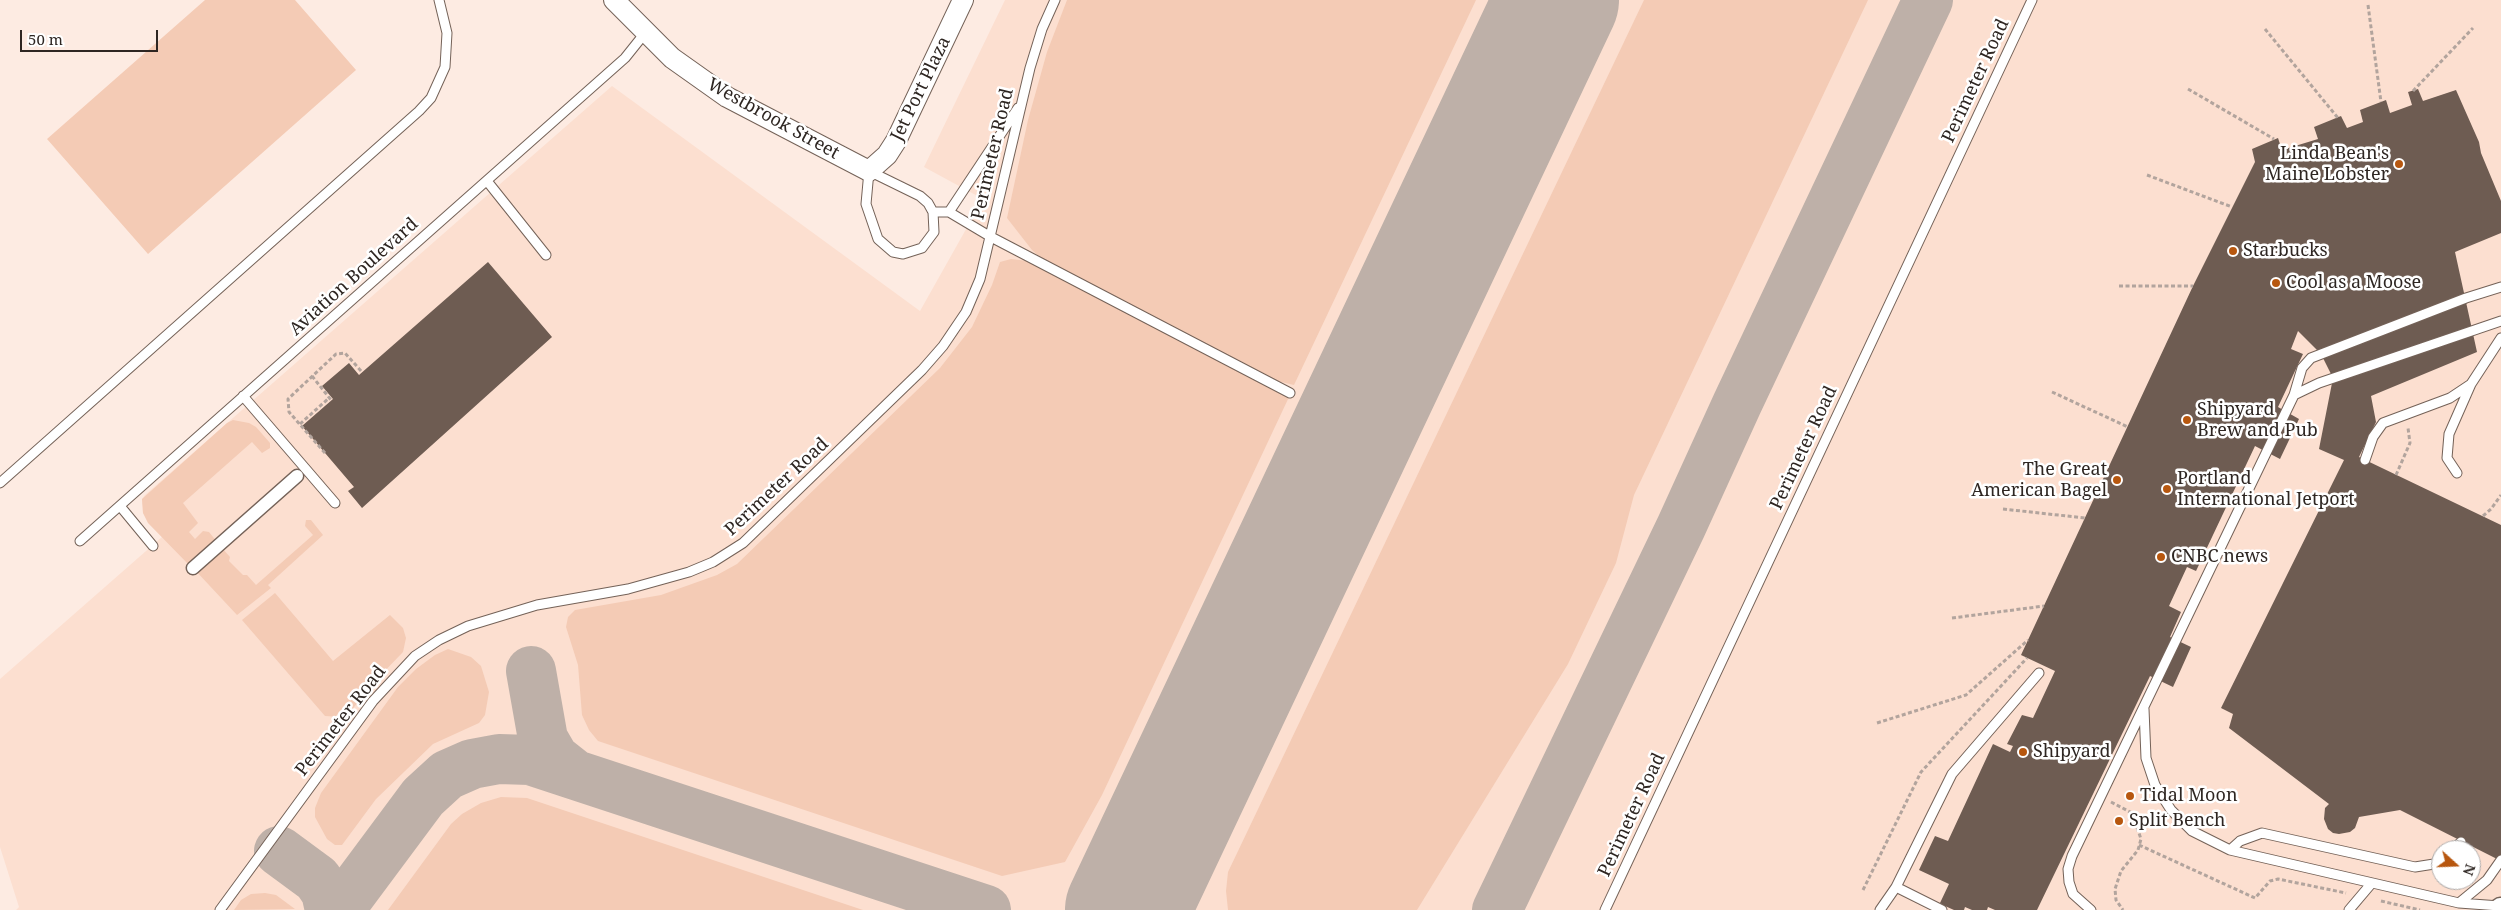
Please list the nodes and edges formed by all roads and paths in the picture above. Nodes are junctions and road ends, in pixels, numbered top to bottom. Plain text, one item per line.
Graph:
1 (439, 0) edge
2 (614, 0) edge
3 (963, 0) edge
4 (1055, 0) edge
5 (2032, 0) edge
6 (2368, 6) dead end
7 (2473, 28) dead end
8 (2265, 29) dead end
9 (645, 33) junction
10 (2188, 89) dead end
11 (2413, 91) dead end
12 (2381, 102) dead end
13 (1021, 103) junction
14 (2338, 118) dead end
15 (2274, 139) dead end
16 (870, 171) junction
17 (2147, 175) dead end
18 (487, 181) junction
19 (2232, 207) dead end
20 (933, 212) junction
21 (949, 212) junction
22 (991, 237) junction
23 (546, 255) dead end
24 (2119, 286) dead end
25 (2193, 286) dead end
26 (2501, 287) edge
27 (2501, 322) edge
28 (2501, 338) edge
29 (362, 372) dead end
30 (312, 376) junction
31 (2471, 384) junction
32 (2052, 392) dead end
33 (1290, 393) dead end
34 (2294, 395) junction
35 (243, 396) junction
36 (2403, 414) junction
37 (300, 424) junction
38 (2128, 427) dead end
39 (325, 453) dead end
40 (2365, 460) dead end
41 (2396, 474) dead end
42 (2457, 474) dead end
43 (298, 476) dead end
44 (0, 483) edge
45 (2501, 495) edge
46 (335, 503) dead end
47 (120, 506) junction
48 (2003, 509) dead end
49 (2483, 516) dead end
50 (2085, 518) dead end
51 (80, 541) dead end
52 (153, 546) dead end
53 (193, 568) dead end
54 (2044, 606) dead end
55 (1952, 618) dead end
56 (2028, 640) dead end
57 (2027, 658) dead end
58 (2039, 673) dead end
59 (2144, 707) junction
60 (1877, 723) dead end
61 (2100, 797) junction
62 (2139, 845) junction
63 (2230, 850) junction
64 (2501, 860) edge
65 (2431, 864) edge
66 (2371, 884) junction
67 (1896, 887) junction
68 (1863, 890) dead end
69 (2361, 896) junction
70 (2459, 903) junction
71 (2501, 906) edge
72 (220, 910) edge
73 (1605, 910) edge
74 (1880, 910) edge
75 (1942, 910) edge
76 (2091, 910) edge
77 (2123, 910) edge
78 (2349, 910) edge
79 (2420, 910) edge

1 - 44 lane
2 - 9 street, Westbrook Street
3 - 16 street, Jet Port Plaza
4 - 13 lane, Perimeter Road
5 - 73 lane, Perimeter Road
6 - 12 path
7 - 11 path
8 - 14 path
9 - 16 street, Westbrook Street
9 - 18 lane, Aviation Boulevard
10 - 15 path
13 - 21 lane
13 - 22 lane, Perimeter Road
16 - 20 lane
16 - 20 lane
17 - 19 path
18 - 23 lane
18 - 35 lane, Aviation Boulevard
20 - 21 lane
21 - 22 lane
22 - 33 lane
22 - 72 lane, Perimeter Road
24 - 25 path
26 - 34 lane
27 - 34 lane
28 - 31 lane
29 - 30 path
30 - 37 path
30 - 37 path
31 - 36 lane
31 - 42 lane
32 - 38 path
34 - 59 lane
35 - 46 lane
35 - 47 lane, Aviation Boulevard
36 - 40 lane
36 - 41 path
37 - 39 path
43 - 53 street
45 - 49 path
47 - 51 lane, Aviation Boulevard
47 - 52 lane
48 - 50 path
54 - 55 path
56 - 60 path
57 - 68 path
58 - 67 lane
59 - 61 lane
59 - 63 lane
61 - 62 path
61 - 76 lane
62 - 69 path
62 - 77 path
63 - 65 lane
63 - 66 lane
64 - 70 lane
66 - 69 lane
66 - 70 lane
67 - 74 lane
67 - 75 lane
69 - 78 lane
69 - 79 path
70 - 71 lane

